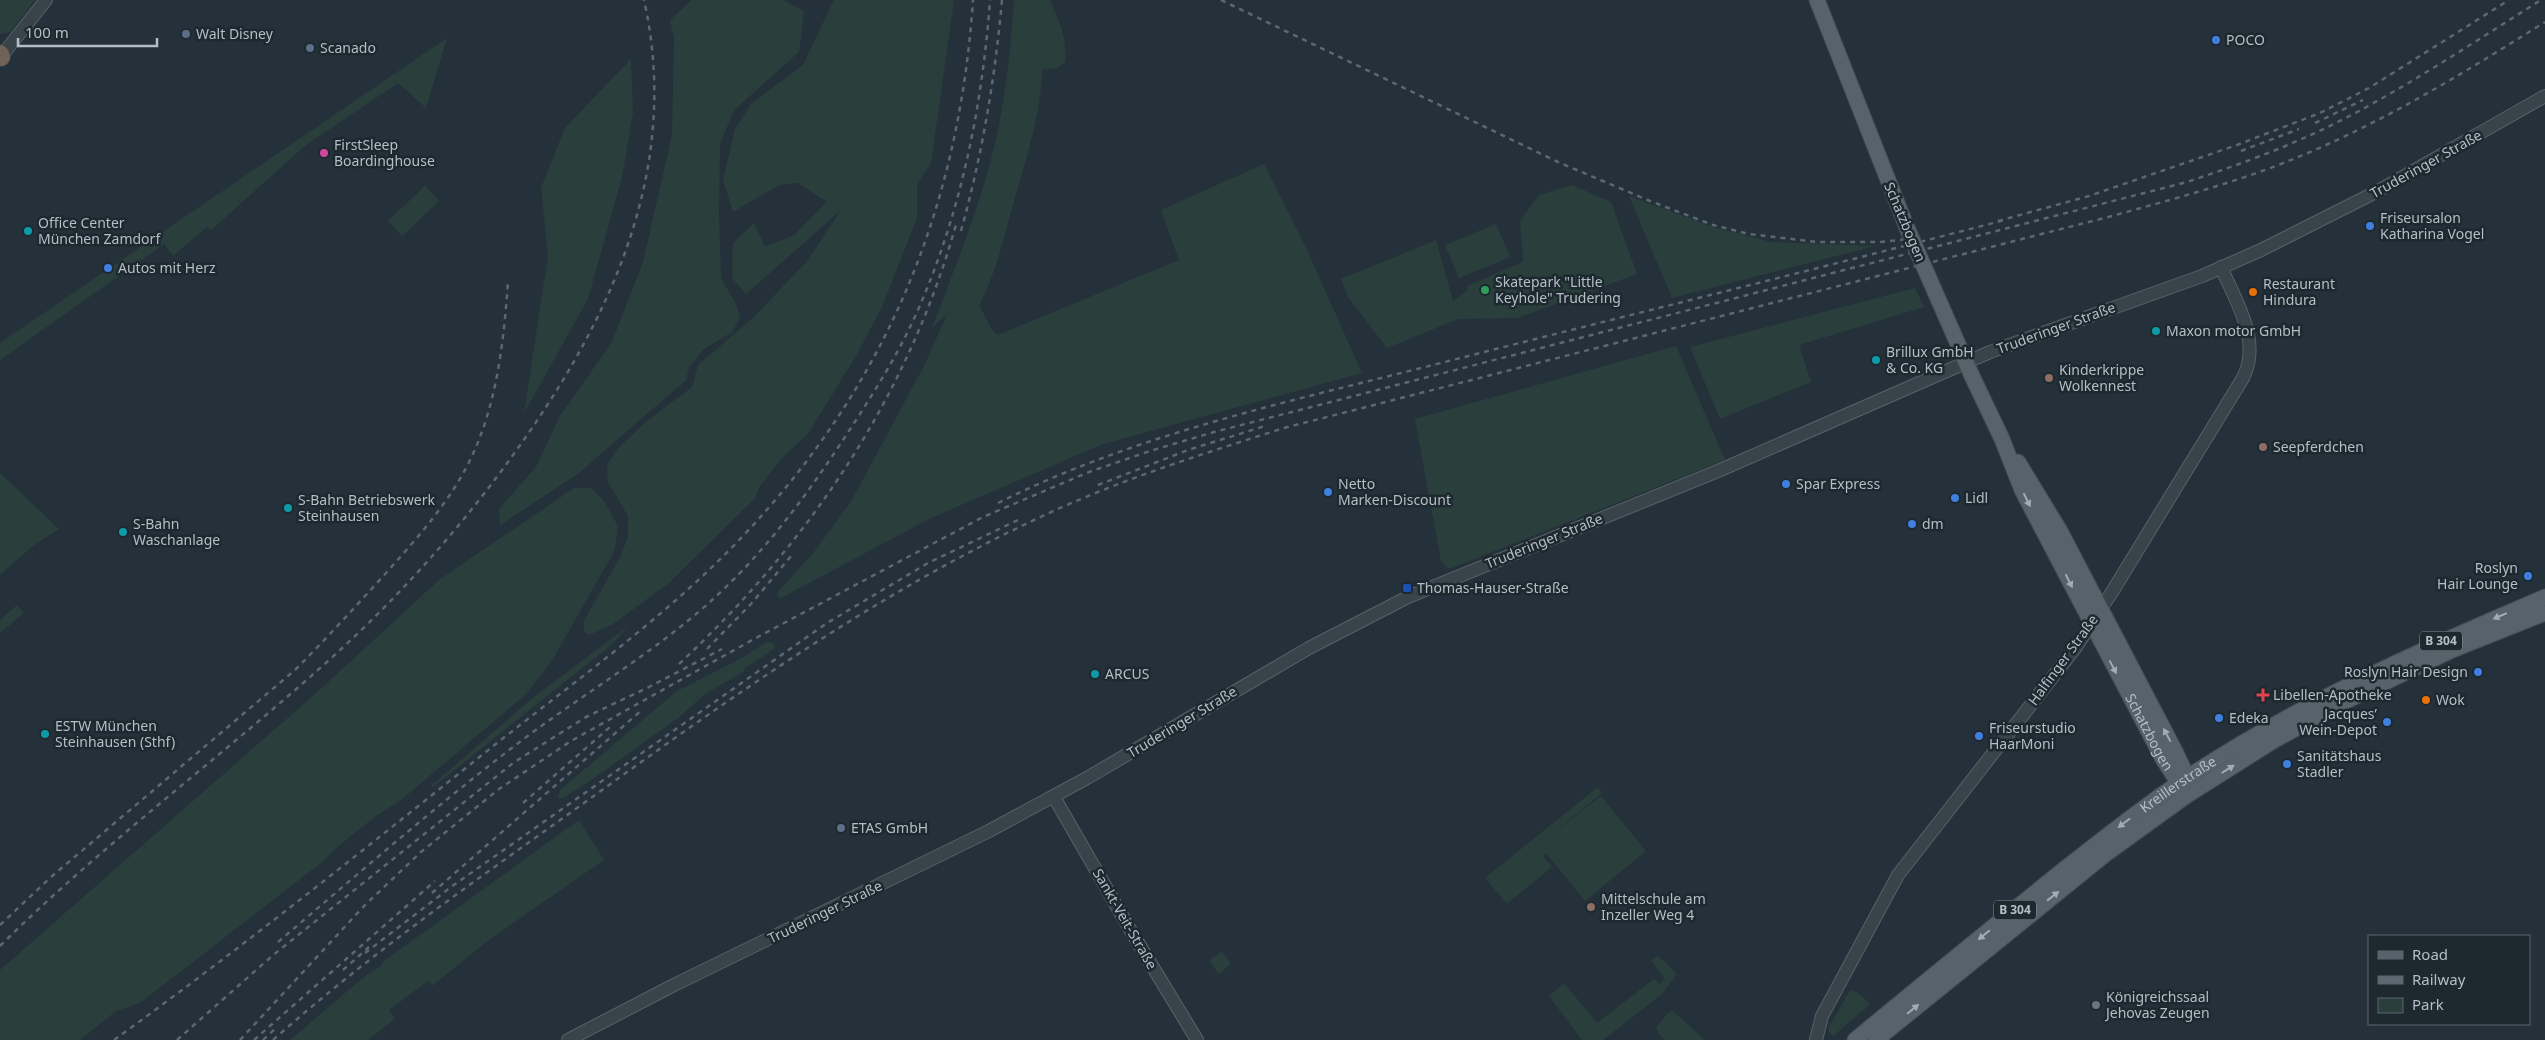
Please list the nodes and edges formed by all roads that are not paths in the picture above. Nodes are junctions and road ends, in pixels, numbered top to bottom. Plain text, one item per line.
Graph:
1 (46, 0) edge
2 (1817, 0) edge
3 (0, 56) edge
4 (2545, 96) edge
5 (2221, 268) junction
6 (2002, 439) junction
7 (2545, 597) edge
8 (2101, 609) junction
9 (2545, 613) edge
10 (2091, 624) junction
11 (2183, 786) junction
12 (1054, 796) junction
13 (1817, 1039) edge
14 (568, 1040) edge
15 (1197, 1040) edge
16 (1855, 1040) edge
17 (1876, 1040) edge

1 - 3 street
2 - 6 main road, Schatzbogen, bridge
4 - 5 street, Truderinger Straße
5 - 8 street, Halfinger Straße
5 - 12 street, Truderinger Straße
6 - 8 main road, Schatzbogen
6 -> 10 main road, Schatzbogen
7 -> 11 main road, Kreillerstraße / B 304
8 - 10 street, Halfinger Straße
11 -> 8 main road, Schatzbogen
11 -> 9 main road, Kreillerstraße / B 304
10 -> 11 main road, Schatzbogen
10 - 13 street, Halfinger Straße
11 -> 16 main road, Kreillerstraße / B 304
17 -> 11 main road, Kreillerstraße / B 304
12 - 14 street, Truderinger Straße
12 - 15 street, Sankt-Veit-Straße

